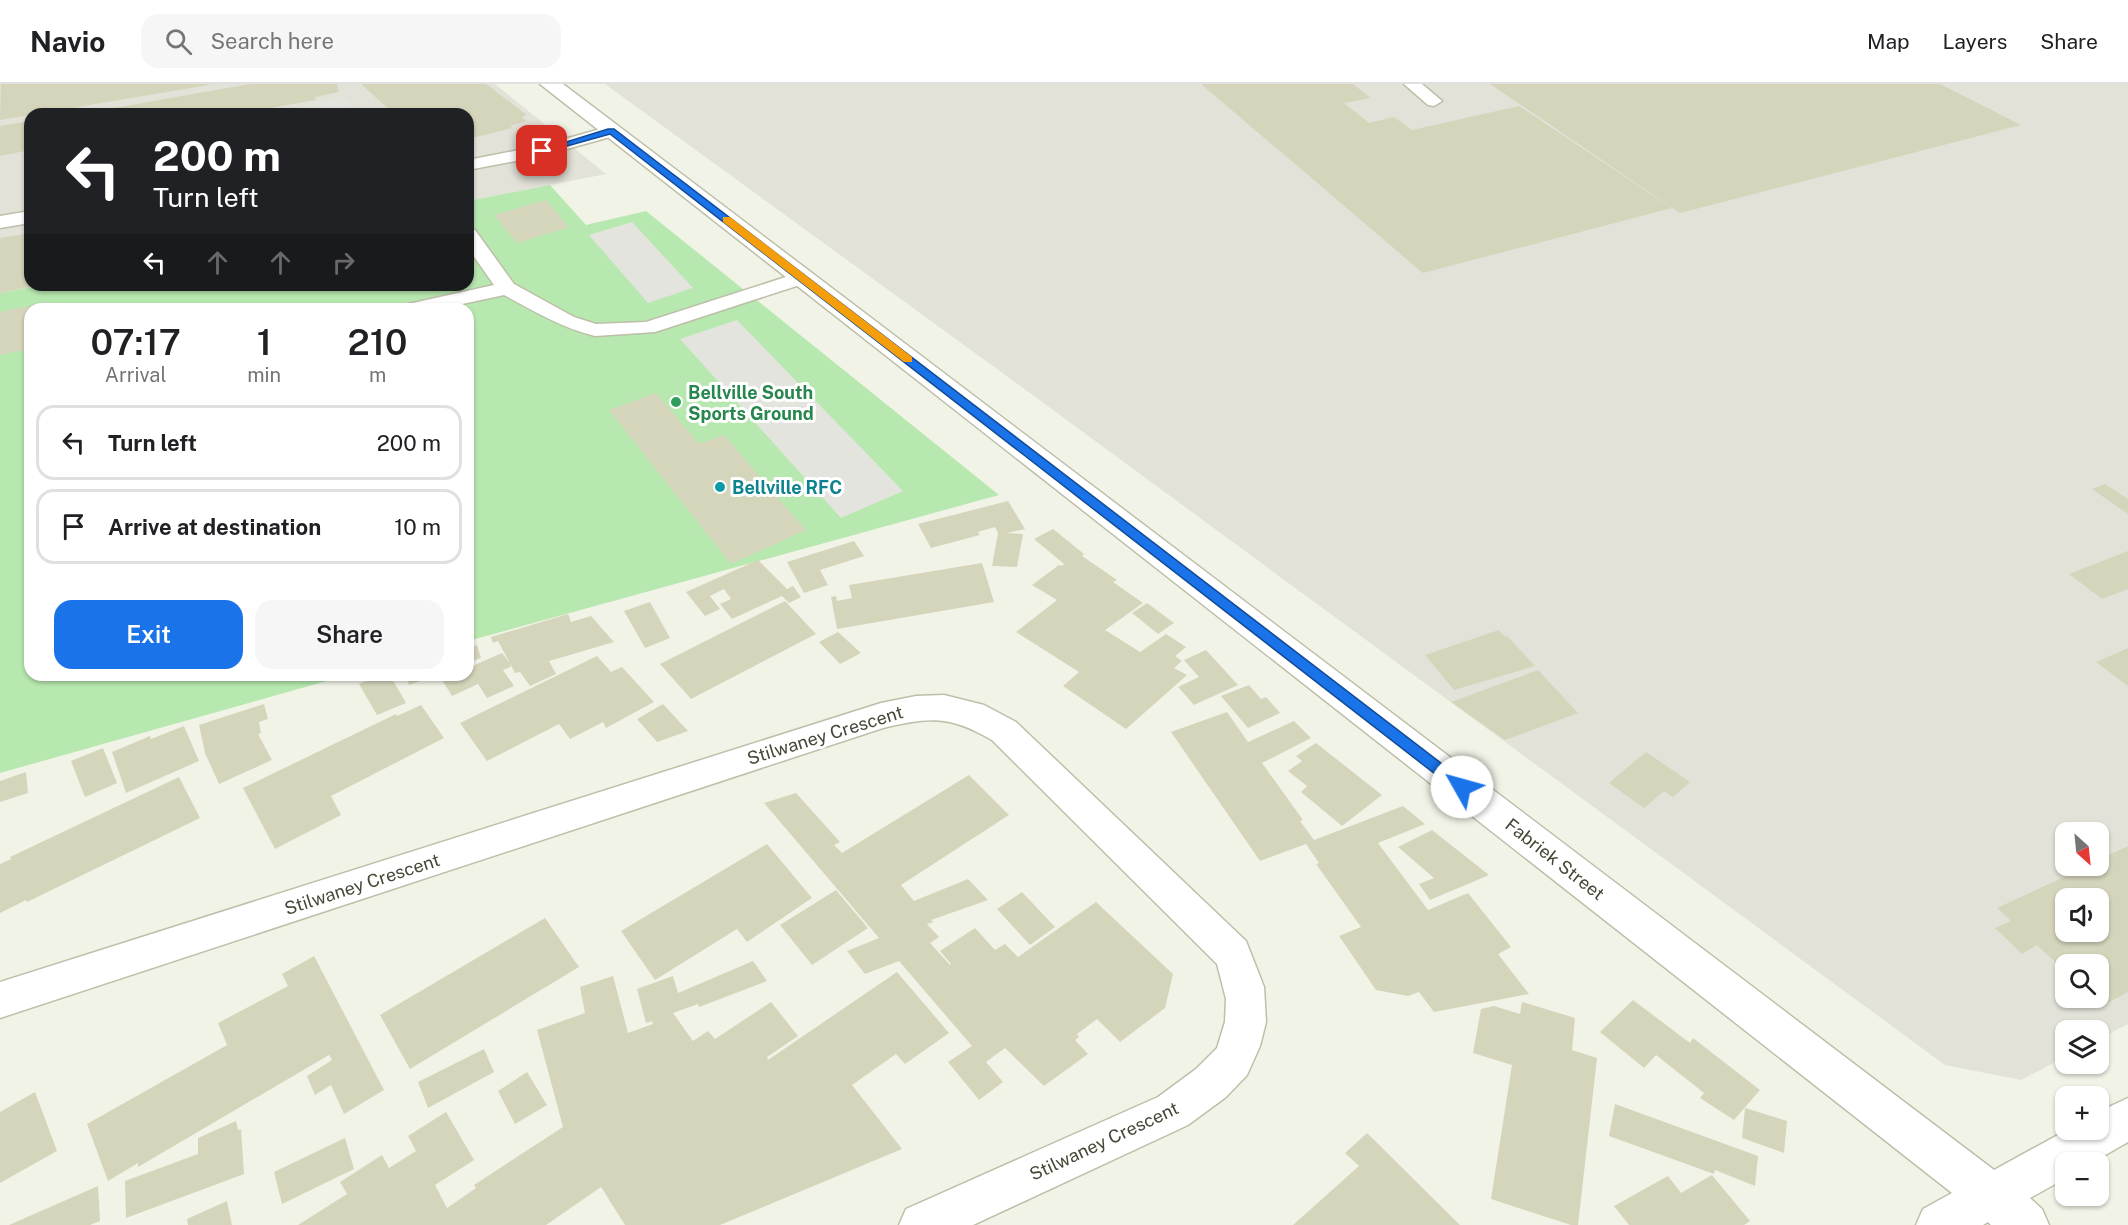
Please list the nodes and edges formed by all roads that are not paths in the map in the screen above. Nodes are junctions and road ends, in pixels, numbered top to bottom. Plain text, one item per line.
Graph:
1 (550, 84) edge
2 (1412, 84) edge
3 (1434, 101) dead end
4 (611, 130) junction
5 (474, 164) edge
6 (24, 218) edge
7 (0, 222) edge
8 (474, 242) edge
9 (802, 278) junction
10 (507, 288) junction
11 (438, 303) edge
12 (0, 1000) edge
13 (2128, 1119) edge
14 (1990, 1194) junction
15 (922, 1225) edge
16 (1939, 1225) edge
17 (2026, 1225) edge

1 - 4 street, Fabriek Street
2 - 3 lane
4 - 5 lane
4 - 9 street, Fabriek Street
6 - 7 lane
8 - 10 lane
9 - 10 lane
9 - 14 street, Fabriek Street
10 - 11 lane
12 - 15 street, Stilwaney Crescent
13 - 14 street
14 - 16 street
14 - 17 street, Fabriek Street

